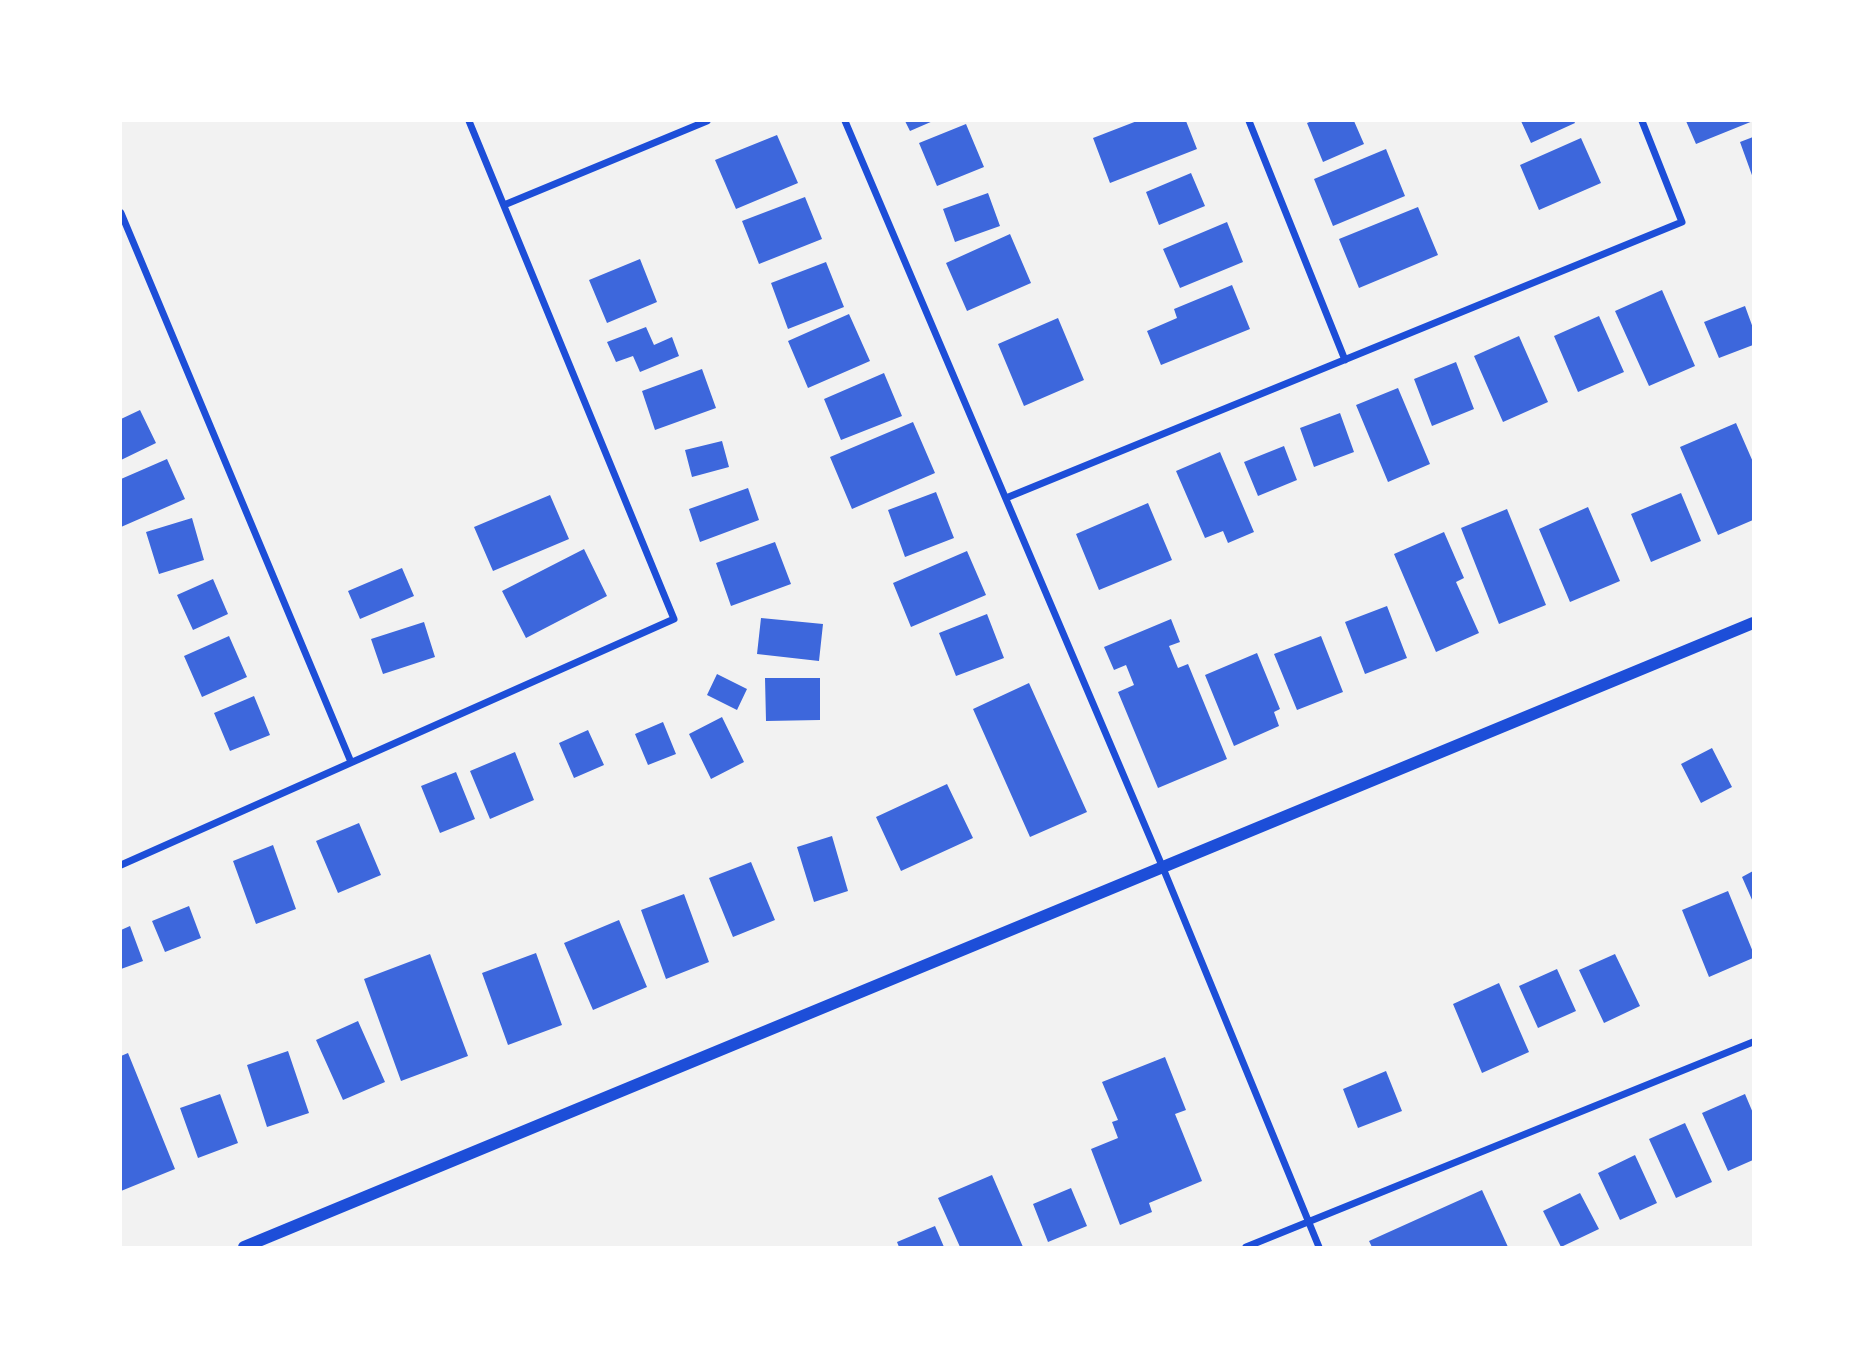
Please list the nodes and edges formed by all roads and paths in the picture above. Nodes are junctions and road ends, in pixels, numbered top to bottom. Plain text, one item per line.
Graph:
1 (469, 121) edge
2 (707, 121) edge
3 (845, 121) edge
4 (1249, 121) edge
5 (1642, 121) edge
6 (504, 205) junction
7 (121, 213) edge
8 (1345, 360) junction
9 (1006, 498) junction
10 (1753, 624) edge
11 (351, 762) junction
12 (121, 865) edge
13 (1163, 867) junction
14 (1753, 1042) edge
15 (1309, 1222) junction
16 (244, 1247) edge
17 (1246, 1247) edge
18 (1320, 1247) edge

1 - 6 street
2 - 6 street
3 - 9 street
4 - 8 street
5 - 8 street
6 - 11 street
7 - 11 street
8 - 9 street
9 - 13 street
10 - 13 street
11 - 12 street
13 - 15 street
13 - 16 street
14 - 15 street
15 - 17 street
15 - 18 street

